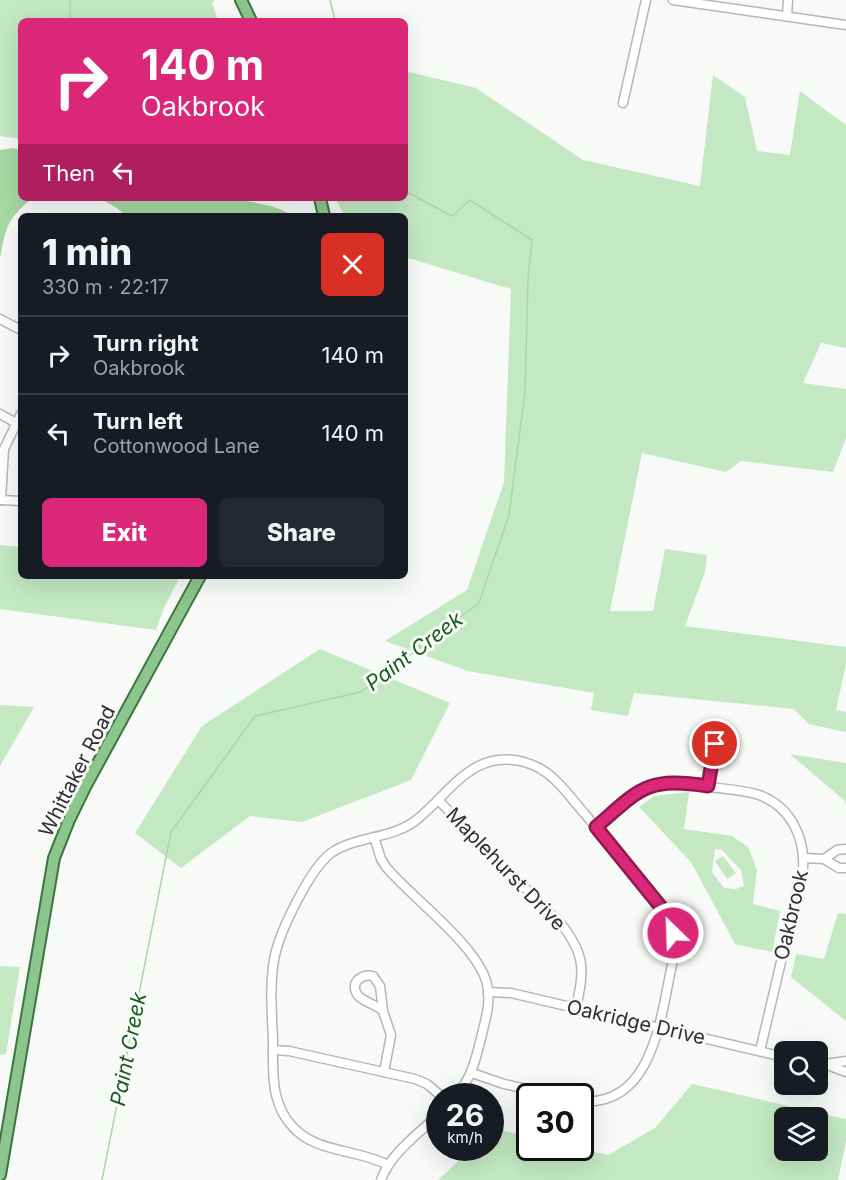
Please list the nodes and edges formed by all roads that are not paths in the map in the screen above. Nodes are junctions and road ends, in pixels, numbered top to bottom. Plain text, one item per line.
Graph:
1 (240, 0) edge
2 (646, 0) edge
3 (674, 0) edge
4 (788, 0) edge
5 (702, 2) edge
6 (787, 16) junction
7 (249, 18) edge
8 (846, 25) edge
9 (623, 103) dead end
10 (0, 319) edge
11 (18, 328) edge
12 (0, 414) edge
13 (18, 419) edge
14 (16, 423) junction
15 (1, 500) edge
16 (18, 501) edge
17 (199, 579) edge
18 (715, 744) dead end
19 (708, 786) junction
20 (438, 800) junction
21 (596, 827) junction
22 (374, 837) junction
23 (846, 849) edge
24 (804, 858) junction
25 (824, 859) junction
26 (846, 868) edge
27 (488, 992) junction
28 (576, 1008) junction
29 (383, 1011) dead end
30 (658, 1027) junction
31 (273, 1050) junction
32 (760, 1051) junction
33 (774, 1054) edge
34 (846, 1062) edge
35 (828, 1063) edge
36 (828, 1066) edge
37 (384, 1072) junction
38 (846, 1072) edge
39 (472, 1073) junction
40 (465, 1083) edge
41 (426, 1084) edge
42 (516, 1087) edge
43 (594, 1099) edge
44 (426, 1127) edge
45 (388, 1165) junction
46 (0, 1175) edge
47 (381, 1180) edge

1 - 7 main road
2 - 9 street
3 - 5 street
4 - 6 street
5 - 6 street
6 - 8 street
10 - 11 street
12 - 14 street
13 - 14 street
14 - 15 street
15 - 16 street
17 - 46 main road, Whittaker Road
18 - 19 street
19 - 21 street, Oakbrook
19 - 24 street, Oakbrook
20 - 21 street
20 - 22 street
20 - 28 street, Maplehurst Drive
21 - 30 street
22 - 27 street
22 - 31 street
23 - 25 street
24 - 25 street
24 - 32 street, Oakbrook
25 - 26 street
27 - 28 street, Oakridge Drive
27 - 39 street
28 - 30 street, Oakridge Drive
29 - 37 street
30 - 32 street, Oakridge Drive
30 - 43 street
31 - 37 street
31 - 45 street
32 - 33 street, Oakridge Drive
34 - 35 street
36 - 38 street
37 - 41 street
39 - 40 street
39 - 42 street
44 - 45 street
45 - 47 street

